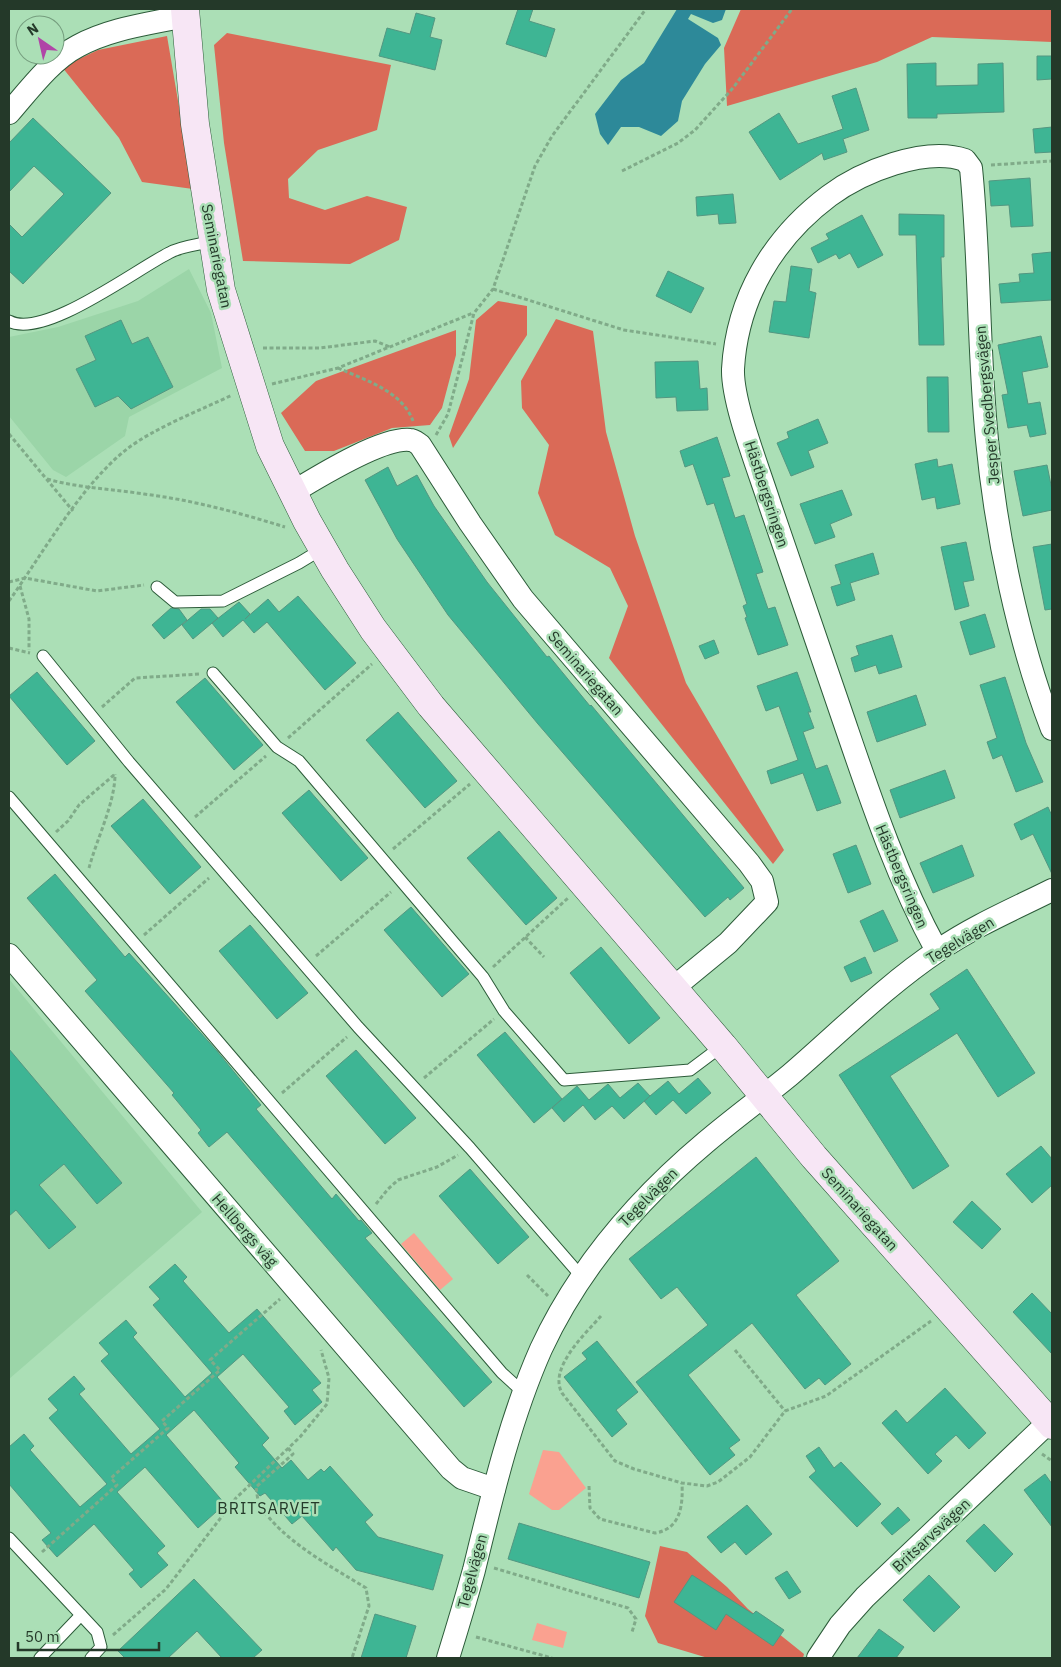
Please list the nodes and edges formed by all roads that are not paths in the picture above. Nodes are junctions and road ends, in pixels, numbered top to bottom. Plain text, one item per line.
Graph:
1 (185, 13) edge
2 (9, 112) edge
3 (970, 166) joint
4 (213, 241) junction
5 (9, 321) edge
6 (293, 492) junction
7 (322, 548) junction
8 (158, 587) road end
9 (43, 656) road end
10 (213, 673) road end
11 (1052, 729) edge
12 (9, 797) edge
13 (1052, 890) edge
14 (937, 951) junction
15 (9, 955) edge
16 (672, 989) junction
17 (723, 1046) junction
18 (764, 1095) junction
19 (581, 1276) junction
20 (524, 1393) junction
21 (1051, 1422) edge
22 (494, 1489) junction
23 (9, 1538) edge
24 (81, 1615) junction
25 (40, 1658) edge
26 (91, 1658) edge
27 (448, 1658) edge
28 (818, 1658) edge

1 - 2 street
1 - 4 street, Seminariegatan
3 - 11 street, Jesper Svedbergsvägen
3 - 14 street, Hästbergsringen
4 - 5 lane
4 - 6 street, Seminariegatan
6 - 7 street, Seminariegatan
6 - 16 street, Seminariegatan
7 - 8 lane
7 - 16 street, Seminariegatan
9 - 19 lane
10 - 17 lane
12 - 20 lane
13 - 14 street, Tegelvägen
14 - 18 street, Tegelvägen
15 - 22 street, Hellbergs väg
16 - 17 street, Seminariegatan
17 - 18 street, Seminariegatan
18 - 19 street, Tegelvägen
18 - 21 street, Seminariegatan
19 - 20 street, Tegelvägen
20 - 22 street, Tegelvägen
21 - 28 street, Britsarvsvägen
22 - 27 street, Tegelvägen
23 - 24 lane
24 - 25 lane
24 - 26 lane

